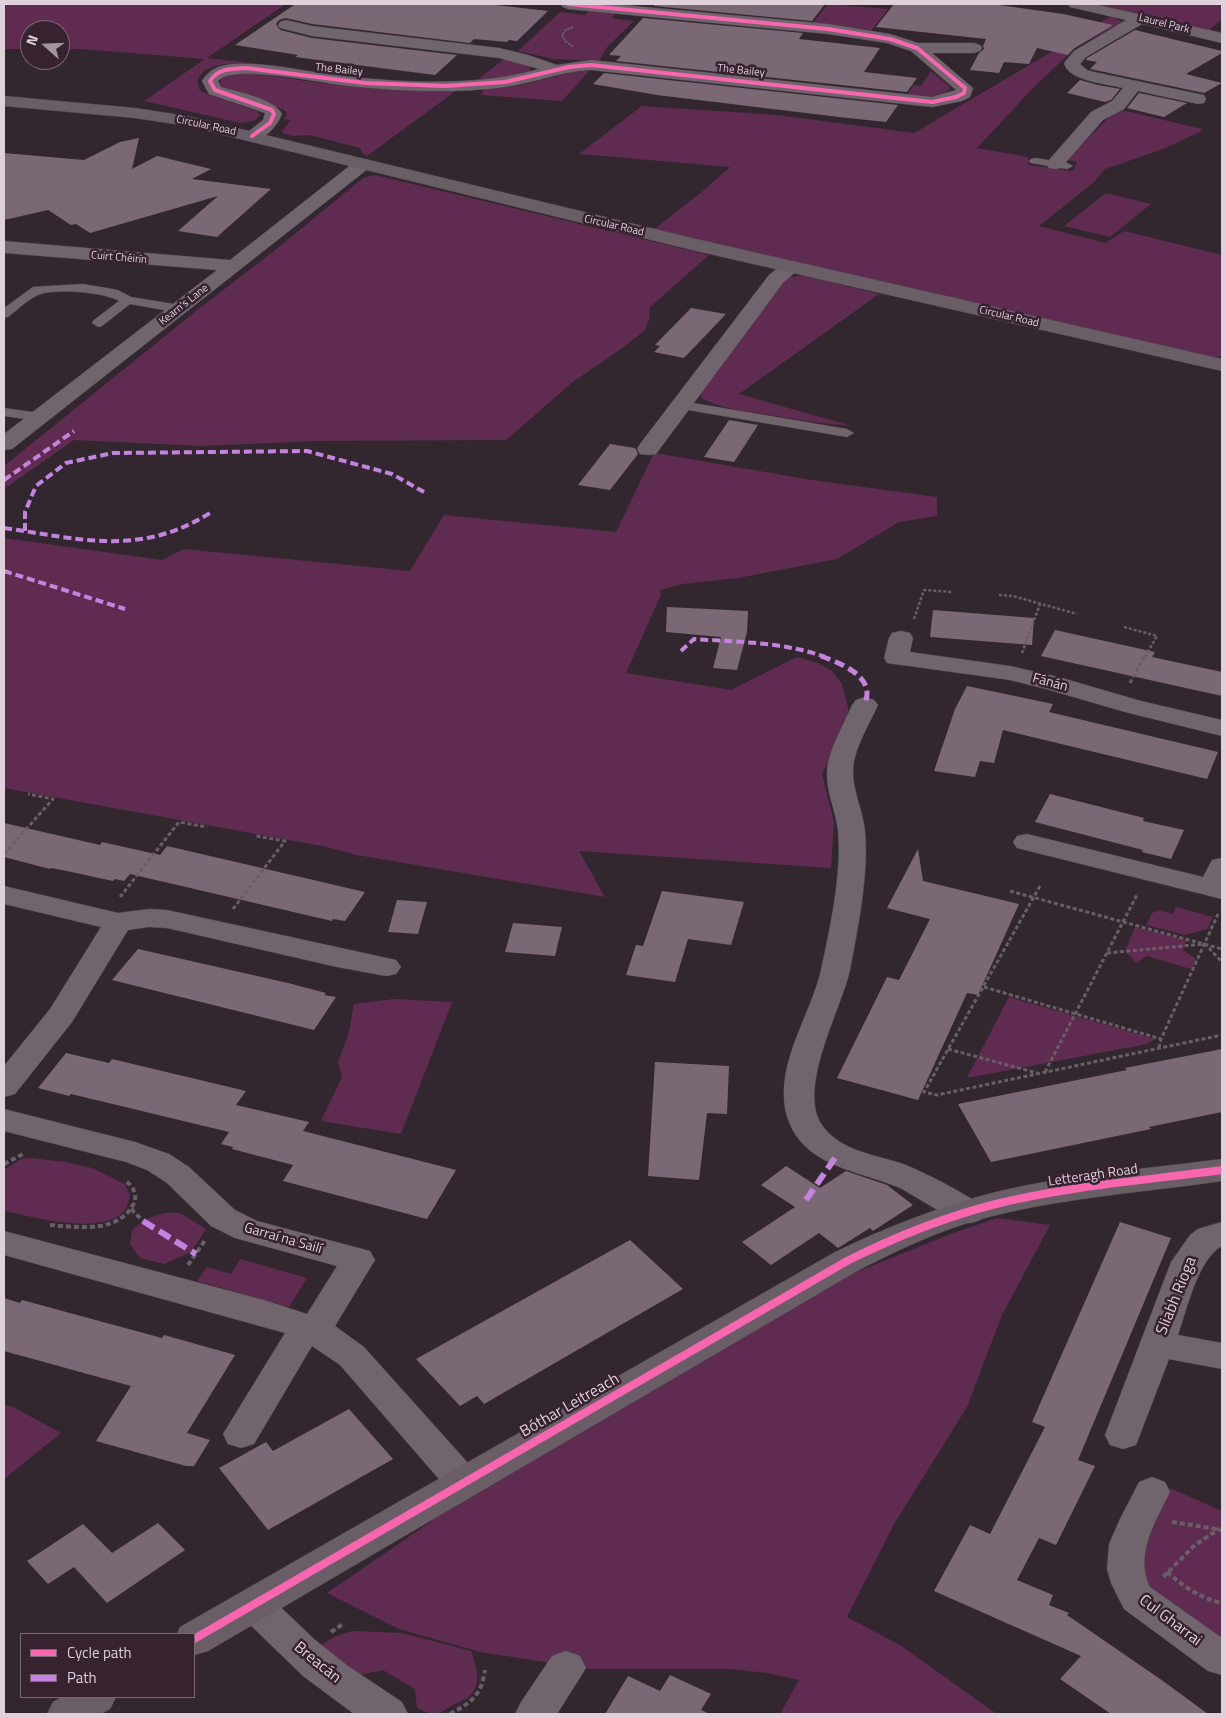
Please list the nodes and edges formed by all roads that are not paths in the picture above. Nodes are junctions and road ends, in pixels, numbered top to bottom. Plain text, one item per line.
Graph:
1 (568, 4) edge
2 (1075, 4) edge
3 (1141, 18) junction
4 (286, 25) dead end
5 (1222, 38) edge
6 (917, 48) junction
7 (974, 48) dead end
8 (553, 70) junction
9 (1134, 84) junction
10 (1198, 99) dead end
11 (4, 101) edge
12 (252, 136) junction
13 (1035, 161) dead end
14 (363, 164) junction
15 (1061, 165) joint
16 (4, 247) edge
17 (234, 266) junction
18 (791, 267) junction
19 (128, 300) junction
20 (180, 308) junction
21 (4, 314) edge
22 (98, 323) dead end
23 (1222, 365) edge
24 (681, 405) junction
25 (4, 412) edge
26 (39, 417) junction
27 (847, 433) dead end
28 (4, 444) edge
29 (648, 449) dead end
30 (901, 638) road end
31 (865, 705) dead end
32 (1222, 728) edge
33 (1026, 842) dead end
34 (1220, 888) edge
35 (4, 896) edge
36 (110, 920) junction
37 (386, 967) dead end
38 (4, 1087) edge
39 (4, 1120) edge
40 (1222, 1170) edge
41 (968, 1212) junction
42 (1222, 1234) edge
43 (4, 1243) edge
44 (310, 1328) junction
45 (1158, 1344) junction
46 (1222, 1356) edge
47 (241, 1434) dead end
48 (1123, 1435) dead end
49 (464, 1483) junction
50 (1146, 1505) road end
51 (254, 1605) junction
52 (195, 1638) edge
53 (1222, 1659) edge
54 (566, 1668) dead end
55 (94, 1698) edge
56 (67, 1714) edge
57 (388, 1714) edge
58 (535, 1714) edge

1 - 6 street, The Bailey
2 - 3 street, Laurel Park
3 - 5 street, Laurel Park
3 - 9 street
4 - 8 street
6 - 7 street, The Bailey
6 - 8 street, The Bailey
8 - 12 street, The Bailey
9 - 10 street
9 - 15 street
11 - 12 street, Circular Road
12 - 14 street, Circular Road
13 - 15 lane
14 - 17 street, Kearn's Lane
14 - 18 street, Circular Road
16 - 17 street, Cuirt Chéirín
17 - 20 street, Kearn's Lane
18 - 23 street, Circular Road
18 - 24 street
19 - 20 lane
19 - 21 lane
19 - 22 lane
20 - 26 street, Kearn's Lane
24 - 27 lane
24 - 29 street
25 - 26 lane
26 - 28 street, Kearn's Lane
30 - 32 street, Fánán
31 - 41 street
33 - 34 street
35 - 36 street
36 - 37 street
36 - 38 street
39 - 44 street, Garraí na Sailí
40 - 41 street, Letteragh Road
41 - 49 street, Bóthar Leitreach
42 - 45 street, Sliabh Rioga
43 - 44 street
44 - 47 street, Garraí na Sailí
44 - 49 street
45 - 46 street, Sliabh Rioga
45 - 48 street, Sliabh Rioga
49 - 51 street, Bóthar Leitreach
50 - 53 street, Cul Gharrai
51 - 52 street, Bóthar Leitreach
51 - 57 street, Breacán
54 - 58 street
55 - 56 street

